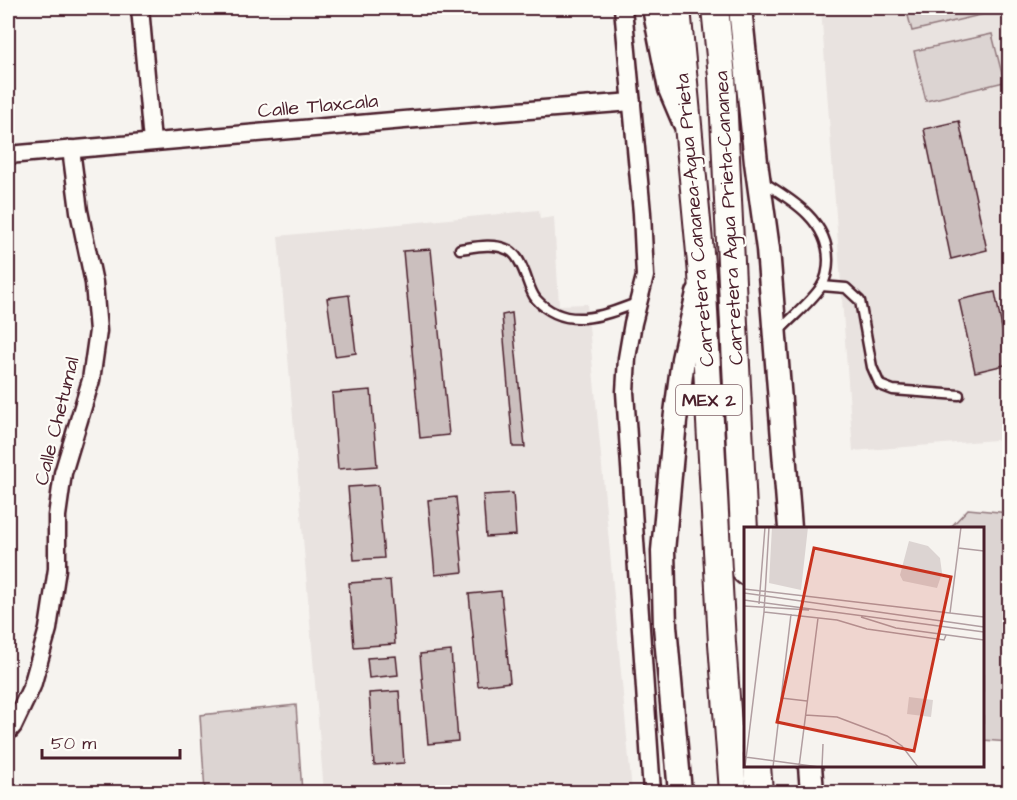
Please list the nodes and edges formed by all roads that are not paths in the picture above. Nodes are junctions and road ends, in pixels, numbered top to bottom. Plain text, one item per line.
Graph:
1 (140, 8) edge
2 (623, 8) edge
3 (654, 8) edge
4 (677, 8) edge
5 (715, 8) edge
6 (740, 8) edge
7 (748, 75) junction
8 (723, 76) junction
9 (632, 102) junction
10 (688, 131) junction
11 (152, 142) junction
12 (71, 149) junction
13 (8, 155) edge
14 (758, 179) junction
15 (460, 249) dead end
16 (702, 274) junction
17 (822, 286) junction
18 (640, 302) junction
19 (774, 335) junction
20 (959, 395) dead end
21 (790, 527) edge
22 (744, 529) edge
23 (8, 732) edge
24 (758, 767) edge
25 (810, 767) edge
26 (652, 792) edge
27 (680, 792) edge
28 (733, 792) edge
29 (759, 792) edge
30 (812, 792) edge

1 - 11 street
2 - 9 street
3 - 10 street
4 - 10 main road, Carretera Cananea-Agua Prieta / MEX 2
5 - 8 main road, Carretera Agua Prieta-Cananea / MEX 2
6 - 7 street
7 - 8 street
7 - 14 street
8 - 22 main road, Carretera Agua Prieta-Cananea / MEX 2
9 - 11 street, Calle Tlaxcala
9 - 18 street
10 - 16 main road, Carretera Cananea-Agua Prieta / MEX 2
11 - 12 street, Calle Tlaxcala
12 - 13 street, Calle Tlaxcala
12 - 23 street, Calle Chetumal
14 - 17 lane
14 - 19 street
15 - 18 lane
16 - 27 street
16 - 28 main road, Carretera Cananea-Agua Prieta / MEX 2
17 - 19 lane
17 - 20 lane
18 - 26 street
19 - 21 street
24 - 29 main road
25 - 30 street

